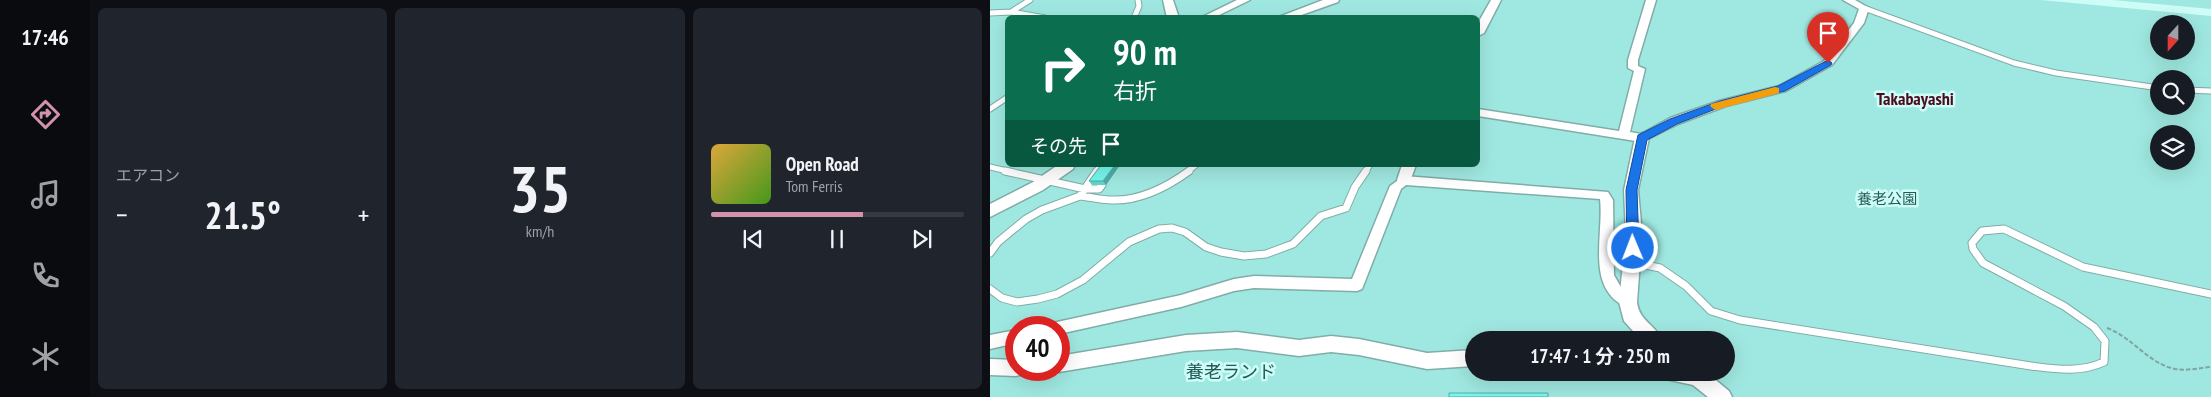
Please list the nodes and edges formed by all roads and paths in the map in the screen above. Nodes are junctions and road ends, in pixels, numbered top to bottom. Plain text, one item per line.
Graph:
1 (1030, 0) edge
2 (1138, 0) edge
3 (1168, 0) edge
4 (1245, 0) edge
5 (1334, 0) edge
6 (1496, 0) edge
7 (1651, 0) edge
8 (1848, 0) edge
9 (1864, 8) junction
10 (1011, 12) junction
11 (990, 13) edge
12 (1028, 15) edge
13 (1135, 15) edge
14 (1172, 15) edge
15 (1211, 15) edge
16 (1290, 15) edge
17 (1480, 29) edge
18 (2150, 87) edge
19 (2195, 90) edge
20 (2211, 91) edge
21 (1005, 99) edge
22 (990, 109) edge
23 (1480, 113) edge
24 (1624, 134) junction
25 (1642, 138) junction
26 (990, 167) edge
27 (1065, 167) edge
28 (1100, 167) edge
29 (1193, 167) edge
30 (1369, 167) edge
31 (1408, 167) edge
32 (1049, 179) junction
33 (1404, 180) junction
34 (1102, 185) edge
35 (1085, 189) junction
36 (1080, 196) junction
37 (990, 211) edge
38 (990, 253) edge
39 (1632, 262) junction
40 (990, 289) edge
41 (2211, 294) edge
42 (1628, 302) junction
43 (1070, 325) edge
44 (2094, 327) junction
45 (1644, 331) edge
46 (1005, 339) edge
47 (990, 342) edge
48 (1465, 359) edge
49 (1070, 362) edge
50 (990, 367) edge
51 (2211, 367) edge
52 (1005, 368) edge
53 (1701, 381) edge
54 (1722, 397) edge

1 - 10 lane
2 - 13 lane
3 - 14 street
4 - 15 street
5 - 16 street
6 - 17 street
7 - 24 street
8 - 9 street
9 - 18 lane
9 - 25 street
10 - 11 lane
10 - 12 lane
19 - 20 lane
21 - 22 lane
23 - 24 street
24 - 25 street
25 - 39 street
26 - 32 lane
27 - 32 street
28 - 35 lane
29 - 36 lane
30 - 40 lane
31 - 33 street
32 - 35 lane
32 - 37 street
33 - 42 street
33 - 43 street
34 - 35 lane
35 - 36 lane
36 - 38 lane
39 - 42 street
39 - 44 lane
41 - 44 lane
42 - 45 street
44 - 51 path
46 - 47 street
48 - 49 street
50 - 52 street
53 - 54 street

